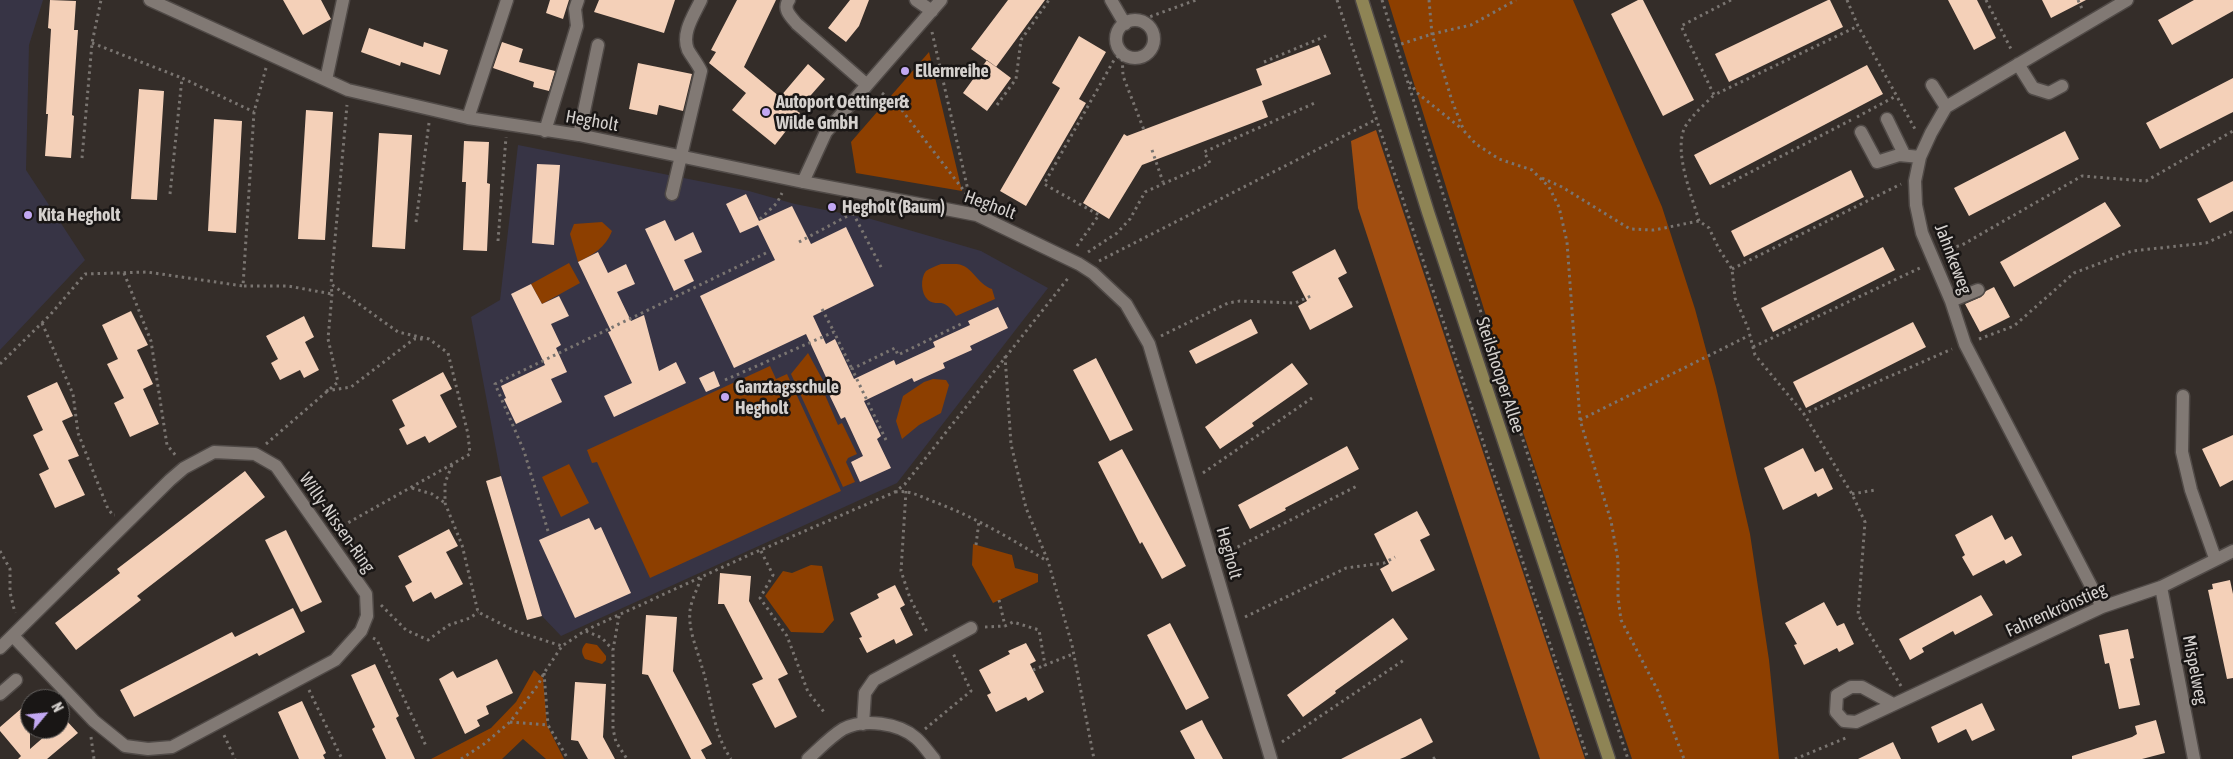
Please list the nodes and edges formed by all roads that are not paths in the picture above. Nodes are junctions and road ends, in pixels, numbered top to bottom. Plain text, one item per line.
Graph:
1 (150, 0) edge
2 (344, 0) edge
3 (507, 0) edge
4 (578, 0) edge
5 (701, 0) edge
6 (789, 0) edge
7 (916, 0) edge
8 (942, 0) edge
9 (1111, 0) edge
10 (1362, 0) edge
11 (2120, 1) edge
12 (932, 11) junction
13 (1124, 24) junction
14 (598, 45) dead end
15 (2018, 64) junction
16 (326, 80) junction
17 (867, 85) junction
18 (1932, 85) dead end
19 (2062, 86) dead end
20 (1946, 107) junction
21 (468, 118) junction
22 (1887, 119) dead end
23 (545, 130) junction
24 (1861, 132) dead end
25 (579, 135) junction
26 (1904, 154) junction
27 (682, 156) junction
28 (1920, 157) junction
29 (803, 182) junction
30 (672, 194) dead end
31 (1978, 290) dead end
32 (1951, 301) junction
33 (2183, 396) dead end
34 (2233, 550) edge
35 (2216, 558) junction
36 (2161, 587) junction
37 (2102, 607) junction
38 (971, 628) road end
39 (12, 636) junction
40 (0, 648) edge
41 (16, 680) dead end
42 (0, 694) edge
43 (1893, 704) junction
44 (863, 724) junction
45 (808, 759) edge
46 (934, 759) edge
47 (1271, 759) edge
48 (1609, 759) edge
49 (2194, 759) edge

1 - 16 street, Hegholt
2 - 16 street
3 - 21 street
4 - 23 street
5 - 27 street
6 - 17 street
7 - 12 street
8 - 12 street
9 - 13 street
10 - 48 main road, Steilshooper Allee
11 - 15 street
12 - 17 street
13 - 13 street
14 - 25 street
15 - 19 street
15 - 20 street
16 - 21 street, Hegholt
17 - 29 street
18 - 20 street
20 - 28 street, Jahnkeweg
21 - 23 street, Hegholt
22 - 26 street
23 - 25 street, Hegholt
24 - 26 street
25 - 27 street, Hegholt
26 - 28 street
27 - 29 street, Hegholt
27 - 30 street
28 - 32 street, Jahnkeweg
29 - 47 street, Hegholt
31 - 32 street
32 - 37 street, Jahnkeweg
33 - 35 street
34 - 35 street, Fahrenkrönstieg
35 - 36 street, Fahrenkrönstieg
36 - 37 street, Fahrenkrönstieg
36 - 49 street, Mispelweg
37 - 43 street, Fahrenkrönstieg
38 - 44 street
39 - 39 street, Willy-Nissen-Ring
39 - 40 street, Willy-Nissen-Ring
41 - 42 street
43 - 43 street, Fahrenkrönstieg
44 - 45 street
44 - 46 street

